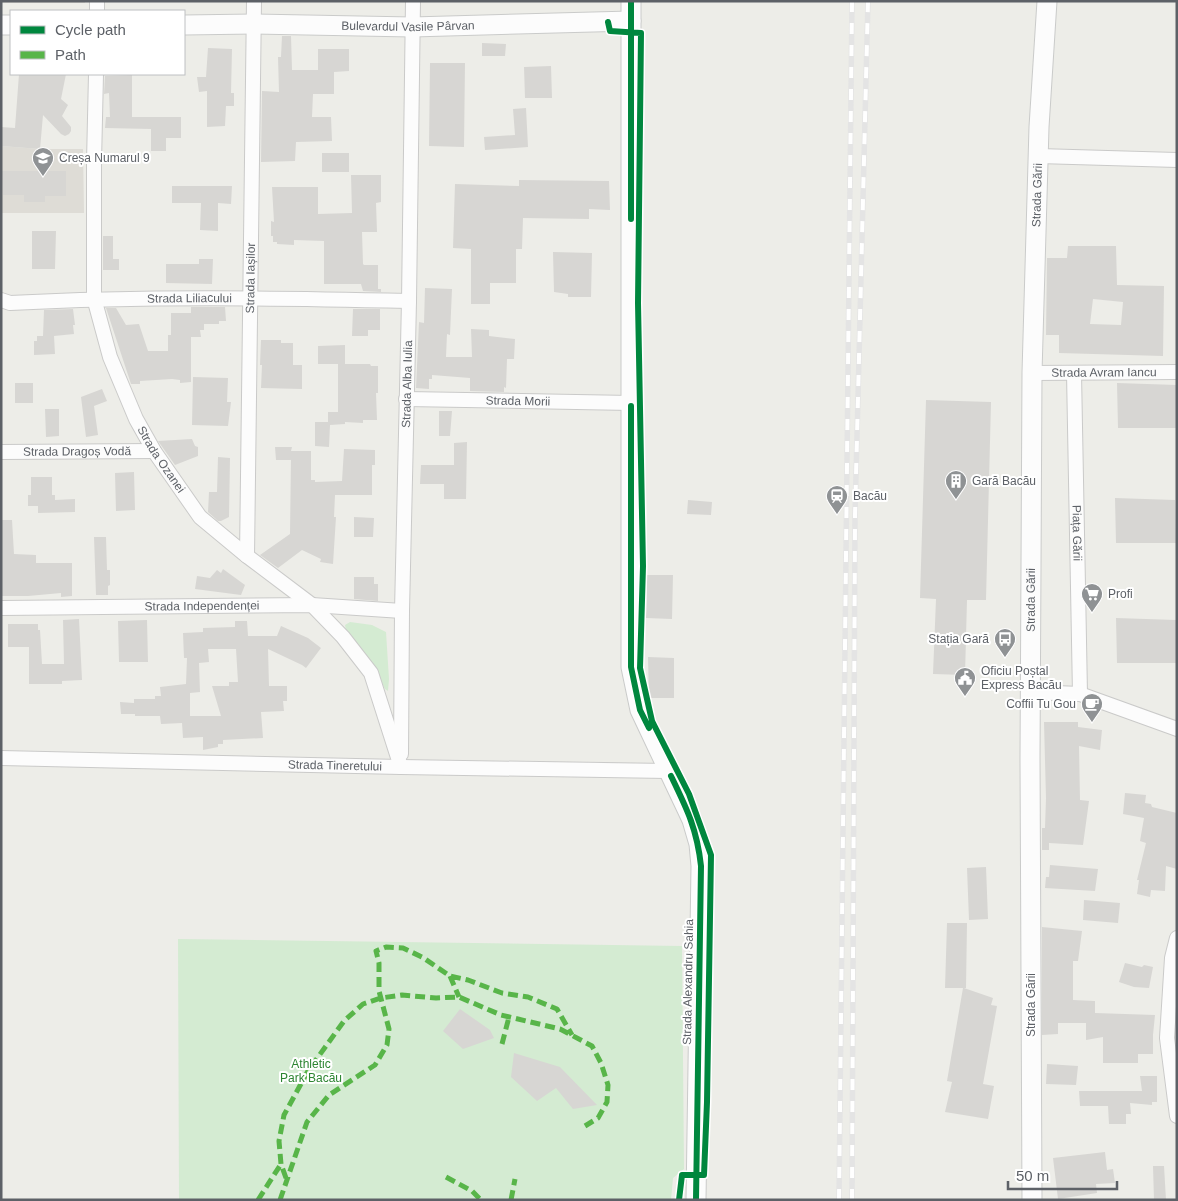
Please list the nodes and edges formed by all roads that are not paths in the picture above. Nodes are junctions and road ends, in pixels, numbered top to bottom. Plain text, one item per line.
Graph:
1 (254, 1) edge
2 (413, 1) edge
3 (631, 1) edge
4 (1047, 1) edge
5 (631, 21) junction
6 (254, 24) junction
7 (185, 25) edge
8 (412, 27) junction
9 (96, 75) edge
10 (1038, 156) junction
11 (1177, 160) edge
12 (250, 297) junction
13 (94, 298) junction
14 (1, 300) edge
15 (409, 301) junction
16 (1177, 372) edge
17 (1032, 373) junction
18 (1074, 373) junction
19 (406, 399) junction
20 (631, 403) junction
21 (154, 451) junction
22 (1, 452) edge
23 (247, 556) junction
24 (312, 605) junction
25 (1, 608) edge
26 (402, 612) junction
27 (1031, 692) junction
28 (1080, 694) junction
29 (1177, 729) edge
30 (1, 758) edge
31 (401, 767) junction
32 (668, 771) junction
33 (1177, 938) edge
34 (1177, 1116) edge
35 (696, 1200) edge
36 (1032, 1200) edge

1 - 6 street, Strada Iașilor
2 - 8 street, Strada Alba Iulia
3 - 5 street, Strada Alexandru Sahia
4 - 10 street, Strada Gării
5 - 8 street, Bulevardul Vasile Pârvan
5 - 20 street, Strada Alexandru Sahia
6 - 7 street, Bulevardul Vasile Pârvan
6 - 8 street, Bulevardul Vasile Pârvan
6 - 12 street, Strada Iașilor
8 - 15 street, Strada Alba Iulia
9 - 13 street, Strada Ozanei
10 - 11 street
10 - 17 street, Strada Gării
12 - 13 street, Strada Liliacului
12 - 15 street, Strada Liliacului
12 - 23 street, Strada Iașilor
13 - 14 street, Strada Liliacului
13 - 21 street, Strada Ozanei
15 - 19 street, Strada Alba Iulia
16 - 18 street, Strada Avram Iancu
17 - 18 street, Strada Avram Iancu
17 - 27 street, Strada Gării
18 - 28 street, Piața Gării
19 - 20 street, Strada Morii
19 - 26 street, Strada Alba Iulia
20 - 32 street, Strada Alexandru Sahia
21 - 22 street, Strada Dragoș Vodă
21 - 23 street, Strada Ozanei
23 - 24 street, Strada Ozanei
24 - 25 street, Strada Independenței
24 - 26 street, Strada Independenței
24 - 31 street, Strada Ozanei
26 - 31 street, Strada Alba Iulia
27 - 28 street
27 - 36 street, Strada Gării
28 - 29 street
30 - 31 street, Strada Tineretului
31 - 32 street, Strada Tineretului
32 - 35 street, Strada Alexandru Sahia
33 - 34 street

